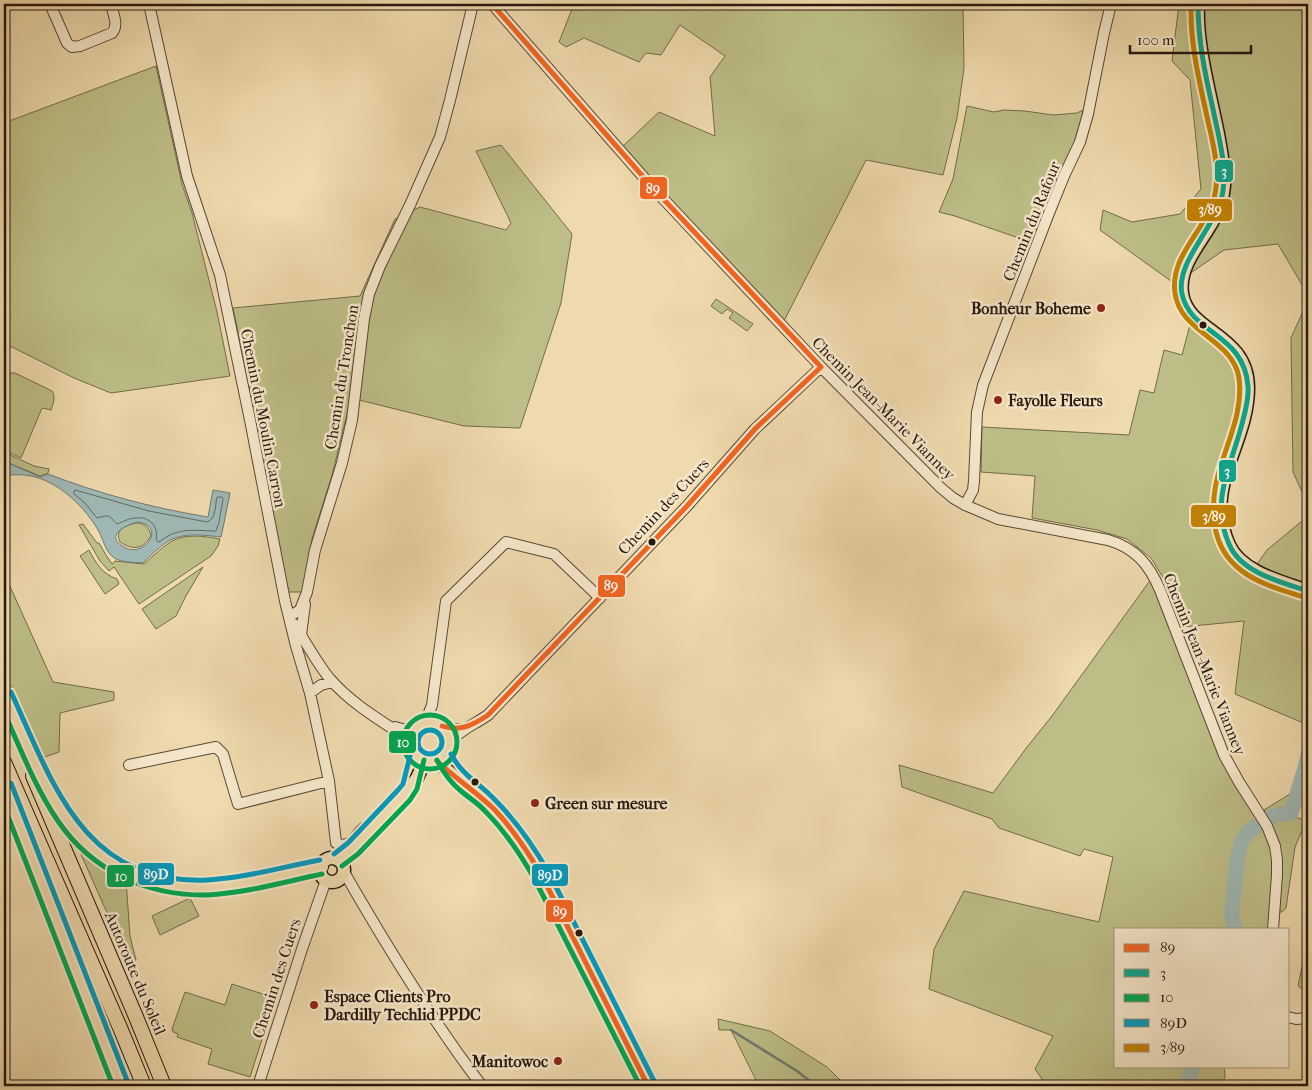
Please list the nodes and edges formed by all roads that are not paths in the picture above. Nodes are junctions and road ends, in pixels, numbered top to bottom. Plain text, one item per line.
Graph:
1 (50, 4) edge
2 (111, 4) edge
3 (149, 4) edge
4 (473, 4) edge
5 (492, 4) edge
6 (1111, 4) edge
7 (1198, 4) edge
8 (821, 367) junction
9 (965, 505) junction
10 (1308, 591) edge
11 (307, 592) junction
12 (600, 598) junction
13 (290, 616) junction
14 (301, 635) junction
15 (333, 682) junction
16 (310, 693) junction
17 (4, 695) edge
18 (4, 707) edge
19 (434, 724) junction
20 (464, 729) junction
21 (412, 736) junction
22 (450, 742) junction
23 (431, 760) junction
24 (4, 762) edge
25 (129, 765) dead end
26 (328, 781) junction
27 (4, 786) edge
28 (377, 823) junction
29 (342, 866) junction
30 (324, 874) junction
31 (1273, 928) edge
32 (1290, 1018) edge
33 (1308, 1018) edge
34 (121, 1086) edge
35 (144, 1086) edge
36 (164, 1086) edge
37 (258, 1086) edge
38 (482, 1086) edge
39 (648, 1086) edge

1 - 2 street
3 - 13 street, Chemin du Moulin Carron
4 - 11 street, Chemin du Tronchon
5 - 8 street, Chemin Jean-Marie Vianney
6 - 9 street, Chemin du Rafour
7 - 10 main road
8 - 9 street, Chemin Jean-Marie Vianney
8 - 12 street, Chemin des Cuers
9 - 31 street, Chemin Jean-Marie Vianney
11 - 13 street, Chemin du Tronchon
11 - 14 street
12 - 19 street
12 - 20 street, Chemin des Cuers
13 - 14 street
13 - 16 street, Chemin du Moulin Carron
14 - 15 street
15 - 16 street
15 - 21 street
16 - 26 street, Chemin du Moulin Carron
17 - 30 highway
18 - 36 highway, Autoroute du Soleil
19 - 20 street
19 - 21 main road
19 - 22 main road
20 - 22 street, Chemin des Cuers
21 - 23 main road
22 - 23 main road
23 - 28 main road
23 - 39 main road
24 - 35 highway
25 - 26 street
26 - 28 street, Chemin du Moulin Carron
27 - 34 highway
28 - 29 main road
29 - 30 main road
29 - 30 main road
29 - 38 street
30 - 37 street, Chemin des Cuers
32 - 33 street

